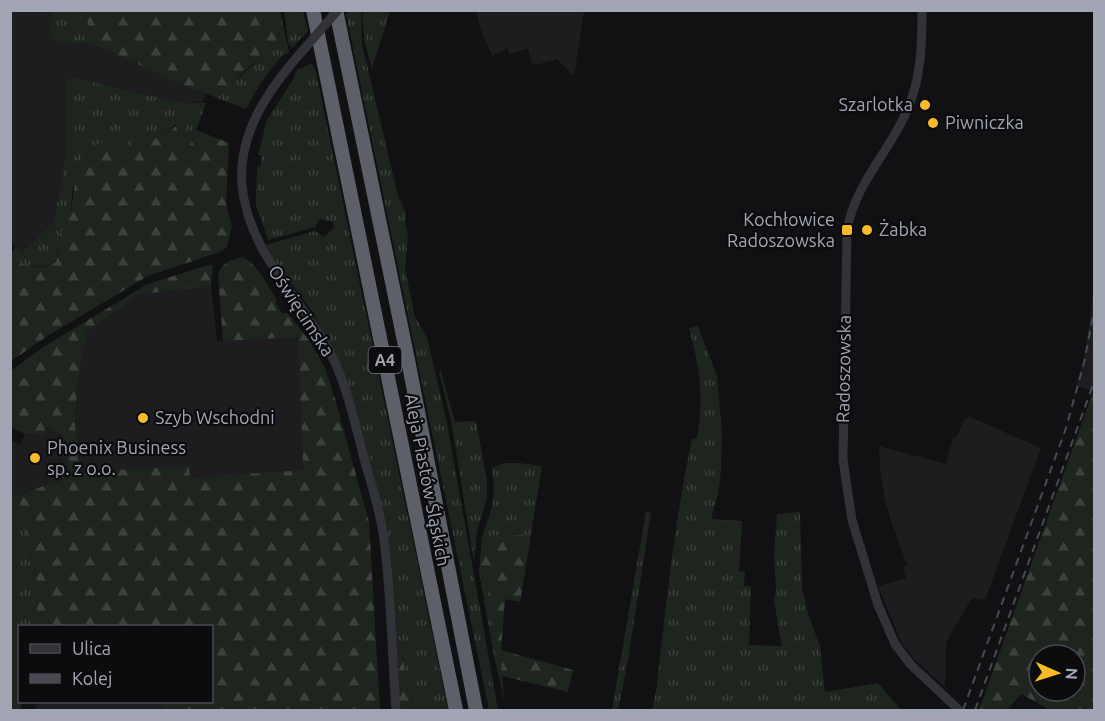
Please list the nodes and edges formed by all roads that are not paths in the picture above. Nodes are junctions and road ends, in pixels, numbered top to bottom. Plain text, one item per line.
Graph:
1 (313, 10) edge
2 (337, 10) edge
3 (922, 10) edge
4 (396, 711) edge
5 (456, 711) edge
6 (476, 711) edge
7 (958, 711) edge

1 - 5 highway, Aleja Piastów Śląskich / A4
2 - 4 street, Oświęcimska, bridge
2 - 6 highway, Aleja Piastów Śląskich / A4
3 - 7 street, Radoszowska

